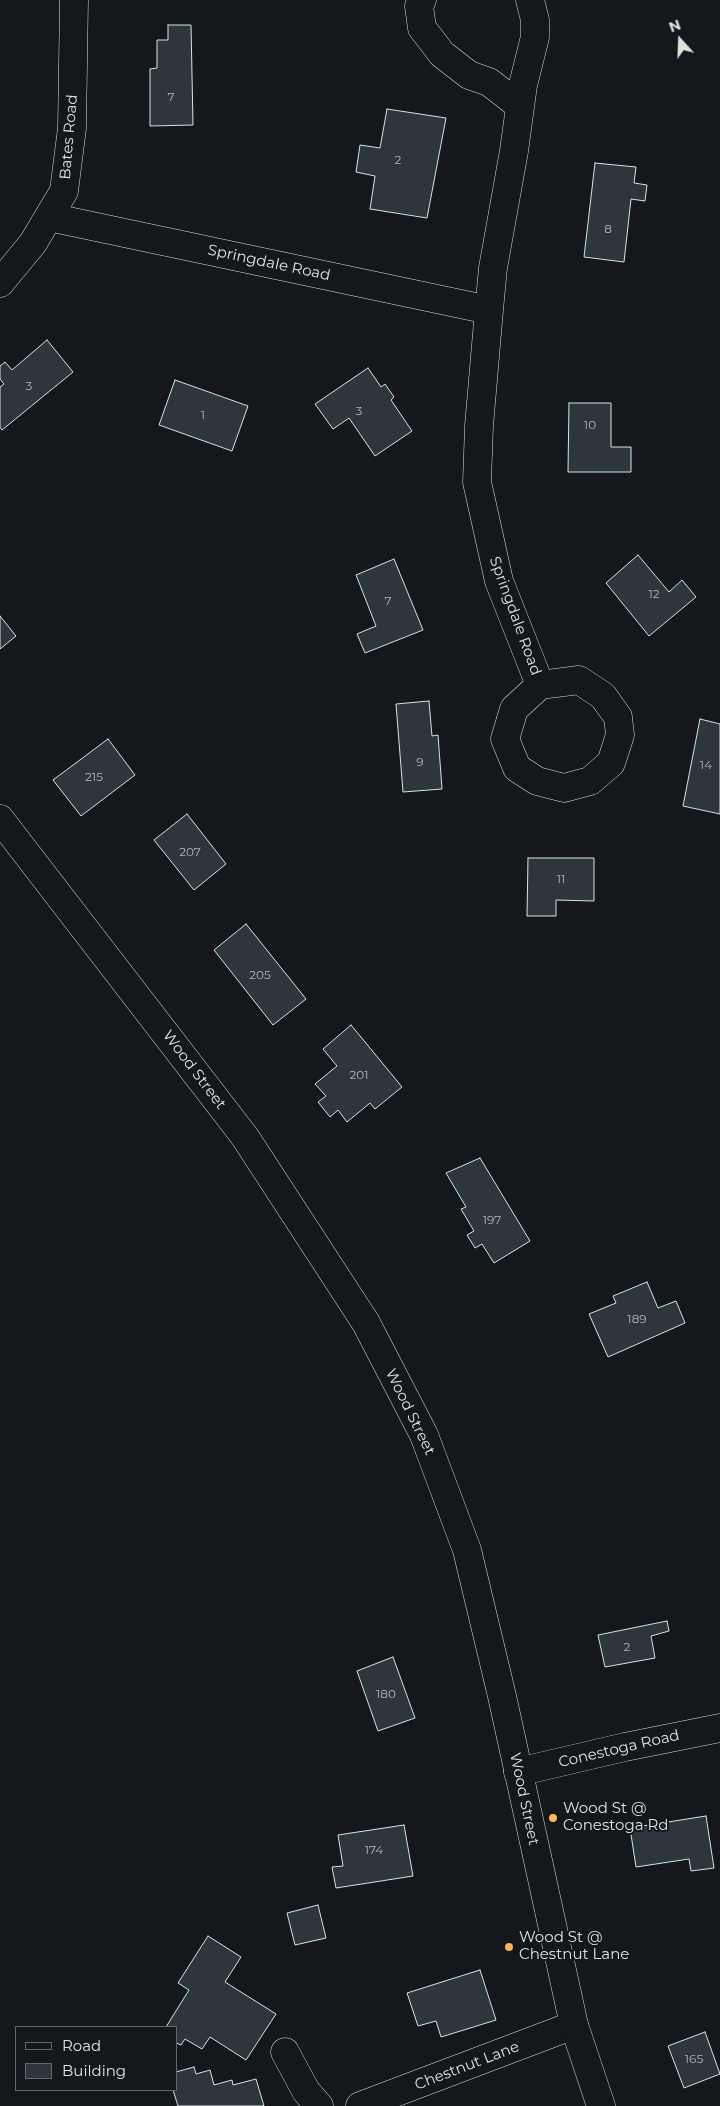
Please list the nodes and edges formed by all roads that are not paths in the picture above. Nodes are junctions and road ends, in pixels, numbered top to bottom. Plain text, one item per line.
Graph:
1 (74, 0) edge
2 (422, 0) edge
3 (530, 0) edge
4 (520, 106) junction
5 (49, 217) junction
6 (0, 283) edge
7 (489, 310) junction
8 (540, 685) junction
9 (0, 819) edge
10 (720, 1728) edge
11 (518, 1772) junction
12 (574, 2025) junction
13 (285, 2052) dead end
14 (318, 2106) edge
15 (360, 2106) edge
16 (601, 2106) edge

1 - 5 street, Bates Road
2 - 4 street
3 - 4 street, Springdale Road
4 - 7 street, Springdale Road
5 - 6 street, Bates Road
5 - 7 street, Springdale Road
7 - 8 street, Springdale Road
8 - 8 street, Springdale Road
9 - 11 street, Wood Street
10 - 11 street, Conestoga Road
11 - 12 street, Wood Street
12 - 15 street, Chestnut Lane
12 - 16 street, Wood Street
13 - 14 street

